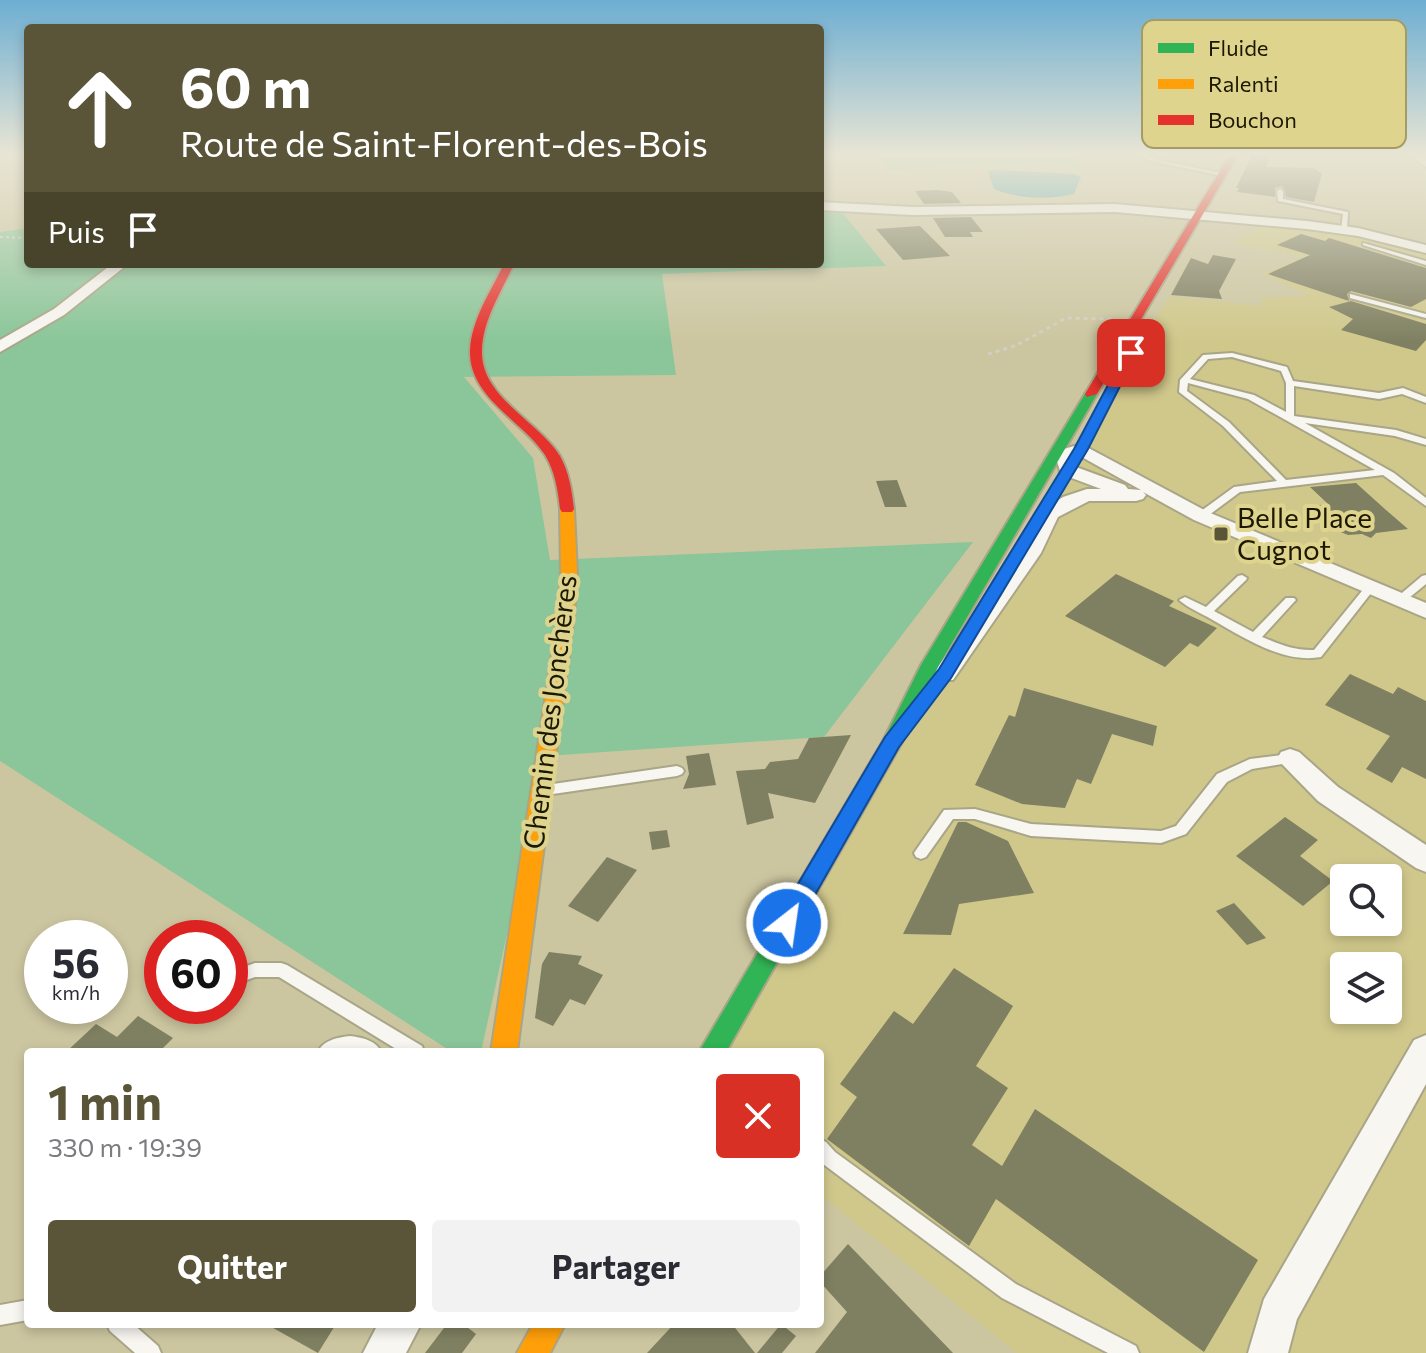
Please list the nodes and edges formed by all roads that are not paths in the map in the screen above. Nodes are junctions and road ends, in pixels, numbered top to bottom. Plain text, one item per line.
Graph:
1 (1197, 216) edge
2 (1209, 216) edge
3 (1346, 216) edge
4 (1344, 230) junction
5 (1365, 244) dead end
6 (1426, 249) edge
7 (1426, 263) edge
8 (116, 268) edge
9 (507, 268) edge
10 (1158, 285) junction
11 (1353, 296) dead end
12 (1426, 305) edge
13 (1413, 312) junction
14 (1426, 316) edge
15 (0, 347) edge
16 (1102, 375) junction
17 (1184, 380) junction
18 (1290, 383) junction
19 (1426, 400) edge
20 (1290, 418) junction
21 (1426, 442) edge
22 (1071, 458) junction
23 (1382, 472) junction
24 (1282, 481) junction
25 (1037, 484) junction
26 (1136, 495) junction
27 (1426, 503) edge
28 (1201, 516) junction
29 (1242, 578) dead end
30 (1426, 578) edge
31 (1370, 588) junction
32 (1185, 600) dead end
33 (1290, 600) dead end
34 (1400, 600) junction
35 (1208, 611) junction
36 (1426, 611) edge
37 (1256, 636) junction
38 (945, 674) junction
39 (892, 742) junction
40 (1290, 759) joint
41 (677, 771) dead end
42 (543, 790) junction
43 (921, 853) dead end
44 (1426, 860) edge
45 (248, 973) edge
46 (332, 1048) edge
47 (366, 1048) edge
48 (409, 1048) edge
49 (505, 1048) edge
50 (714, 1048) edge
51 (1426, 1051) edge
52 (824, 1152) edge
53 (24, 1311) edge
54 (0, 1315) edge
55 (122, 1328) edge
56 (380, 1328) edge
57 (398, 1328) edge
58 (548, 1328) edge
59 (1108, 1348) edge
60 (151, 1353) edge
61 (380, 1353) edge
62 (532, 1353) edge
63 (1129, 1353) edge
64 (1268, 1353) edge

1 - 10 main road
2 - 4 street
3 - 4 lane
4 - 6 street
5 - 7 lane
8 - 15 street
9 - 42 main road, Chemin des Jonchères
10 - 16 main road
10 - 22 main road
11 - 13 lane
12 - 13 lane
13 - 14 lane
16 - 22 street
16 - 25 main road
17 - 18 lane
17 - 20 lane
17 - 24 lane
18 - 19 lane
18 - 20 lane
20 - 21 lane
20 - 23 lane
22 - 25 street
22 - 26 street
22 - 28 street
22 - 38 main road
23 - 24 lane
23 - 27 lane
24 - 28 lane
25 - 39 main road
26 - 28 street
26 - 38 street
28 - 31 street
29 - 35 lane
30 - 34 lane
31 - 34 street
31 - 37 lane
32 - 35 lane
33 - 37 lane
34 - 36 street
35 - 37 lane
38 - 39 main road
39 - 50 main road
40 - 43 lane
40 - 44 street
41 - 42 lane
42 - 49 main road, Chemin des Jonchères
45 - 48 lane
46 - 47 lane
51 - 64 street
52 - 59 lane
53 - 54 lane
55 - 60 lane
56 - 61 lane
57 - 61 street
58 - 62 main road
59 - 63 lane

